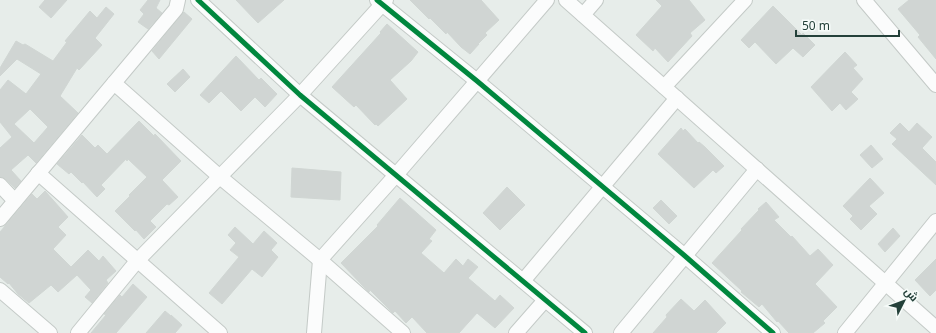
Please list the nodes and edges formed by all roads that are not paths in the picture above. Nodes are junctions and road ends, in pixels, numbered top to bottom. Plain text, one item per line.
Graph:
1 (178, 0) edge
2 (198, 0) edge
3 (547, 0) edge
4 (566, 0) edge
5 (596, 0) edge
6 (745, 0) edge
7 (864, 0) edge
8 (382, 2) edge
9 (583, 15) junction
10 (477, 81) junction
11 (114, 83) junction
12 (936, 85) edge
13 (664, 87) junction
14 (300, 95) junction
15 (677, 98) junction
16 (757, 169) junction
17 (38, 173) junction
18 (396, 175) junction
19 (220, 176) junction
20 (0, 185) edge
21 (602, 187) junction
22 (15, 200) junction
23 (0, 219) edge
24 (936, 221) edge
25 (684, 256) junction
26 (320, 260) junction
27 (137, 261) junction
28 (523, 281) junction
29 (885, 283) junction
30 (0, 290) edge
31 (545, 300) junction
32 (936, 328) edge
33 (50, 333) edge
34 (78, 333) edge
35 (220, 333) edge
36 (314, 333) edge
37 (403, 333) edge
38 (516, 333) edge
39 (585, 333) edge
40 (621, 333) edge
41 (772, 333) edge
42 (845, 333) edge

1 - 11 street
2 - 14 street
3 - 10 street
4 - 9 street
5 - 9 street
6 - 13 street
7 - 12 street
8 - 10 street
8 - 14 street
9 - 13 street
10 - 18 street
10 - 21 street
11 - 17 street
11 - 19 street
13 - 15 street
14 - 18 street
14 - 19 street
15 - 16 street
15 - 21 street
16 - 25 street
16 - 29 street
17 - 22 street
17 - 27 street
18 - 26 street
18 - 28 street
19 - 26 street
19 - 27 street
20 - 22 street
21 - 25 street
21 - 28 street
22 - 23 street
24 - 29 street
25 - 40 street
25 - 41 street
26 - 36 street
26 - 37 street
27 - 34 street
27 - 35 street
28 - 31 street
29 - 32 street
29 - 42 street
30 - 33 street
31 - 38 street
31 - 39 street

